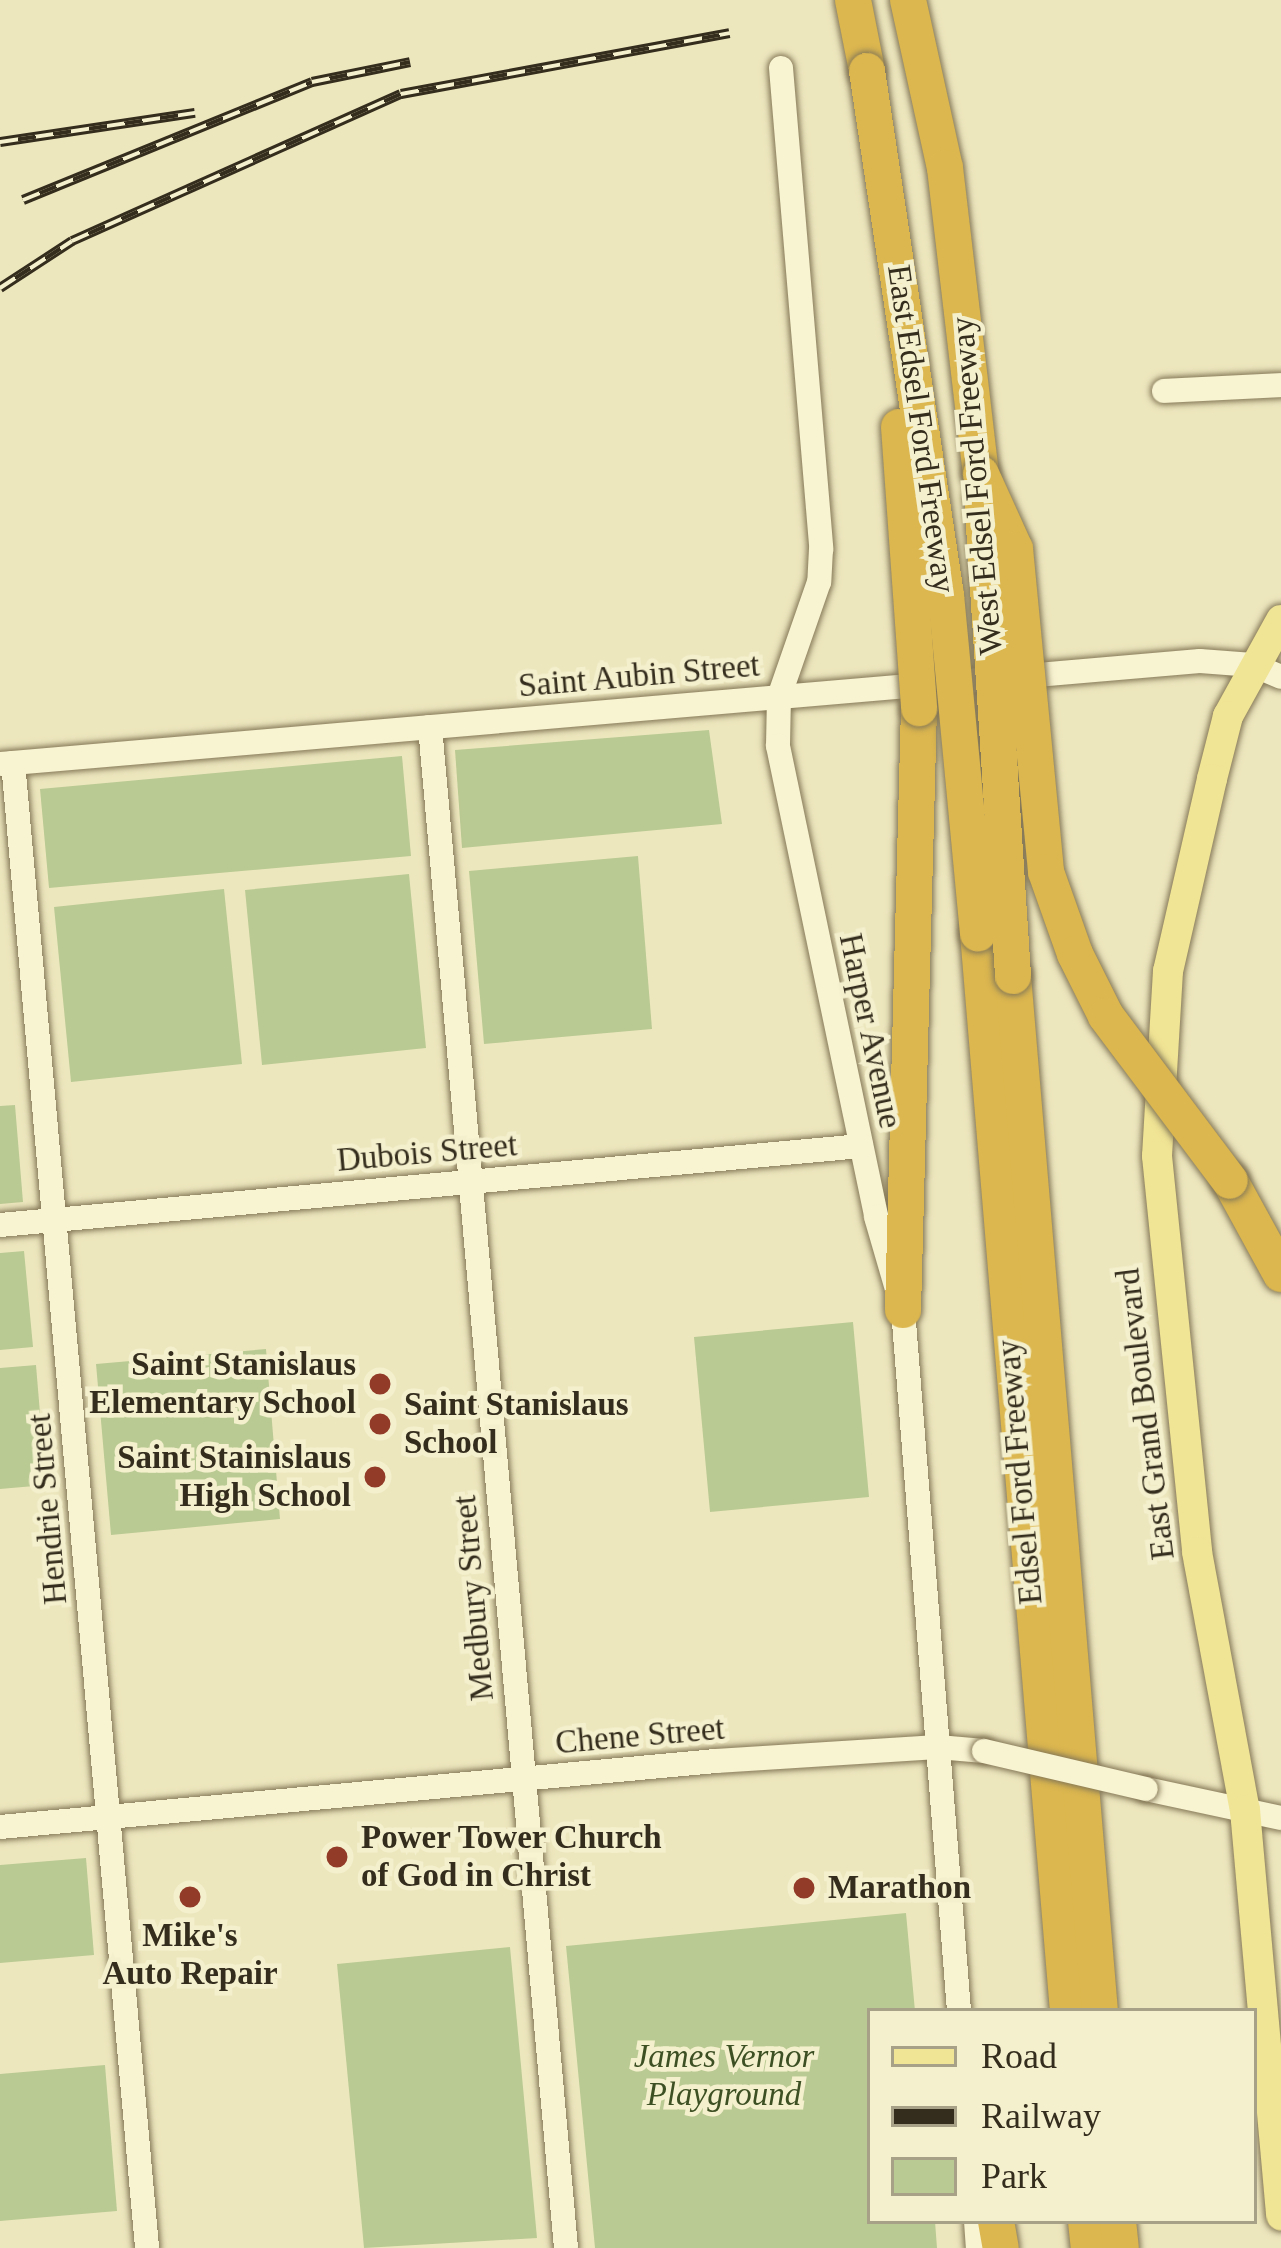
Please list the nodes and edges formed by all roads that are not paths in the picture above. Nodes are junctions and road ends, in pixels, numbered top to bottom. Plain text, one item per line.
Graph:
1 (853, 0) edge
2 (908, 0) edge
3 (781, 68) dead end
4 (867, 71) junction
5 (1281, 385) edge
6 (1164, 391) dead end
7 (981, 474) junction
8 (1281, 620) edge
9 (1267, 671) edge
10 (779, 697) junction
11 (430, 727) junction
12 (7, 764) edge
13 (978, 933) joint
14 (1013, 976) joint
15 (861, 1146) junction
16 (470, 1182) junction
17 (55, 1220) junction
18 (0, 1225) edge
19 (1281, 1274) edge
20 (903, 1310) junction
21 (938, 1747) junction
22 (524, 1780) junction
23 (1245, 1810) junction
24 (109, 1818) junction
25 (1281, 1818) edge
26 (0, 1827) edge
27 (1269, 1933) edge
28 (959, 2008) edge
29 (1068, 2008) edge
30 (1100, 2008) edge
31 (1281, 2215) edge
32 (147, 2248) edge
33 (566, 2248) edge

1 - 4 highway, East Edsel Ford Freeway
2 - 7 highway, West Edsel Ford Freeway
3 - 10 street, Harper Avenue
4 - 13 highway, East Edsel Ford Freeway, bridge
4 - 20 highway, bridge
5 - 6 street
7 - 14 highway, West Edsel Ford Freeway, bridge
7 - 19 highway, bridge
8 - 9 main road, East Grand Boulevard
9 - 10 street, Saint Aubin Street
9 - 23 main road, East Grand Boulevard
10 - 11 street, Saint Aubin Street
10 - 15 street, Harper Avenue
11 - 12 street, Saint Aubin Street
11 - 16 street, Medbury Street
12 - 17 street, Hendrie Street
13 - 29 highway, Edsel Ford Freeway
14 - 30 highway, Edsel Ford Freeway
15 - 16 street, Dubois Street
15 - 20 street, Harper Avenue
16 - 17 street, Dubois Street
16 - 22 street, Medbury Street
17 - 18 street, Dubois Street
17 - 24 street, Hendrie Street
20 - 21 street, Harper Avenue
21 - 22 street, Chene Street
21 - 23 street, Chene Street, bridge
21 - 28 street, Harper Avenue
22 - 24 street, Chene Street
22 - 33 street, Medbury Street
23 - 25 street, Chene Street
23 - 27 main road, East Grand Boulevard
24 - 26 street, Chene Street
24 - 32 street, Hendrie Street
27 - 31 main road, East Grand Boulevard

